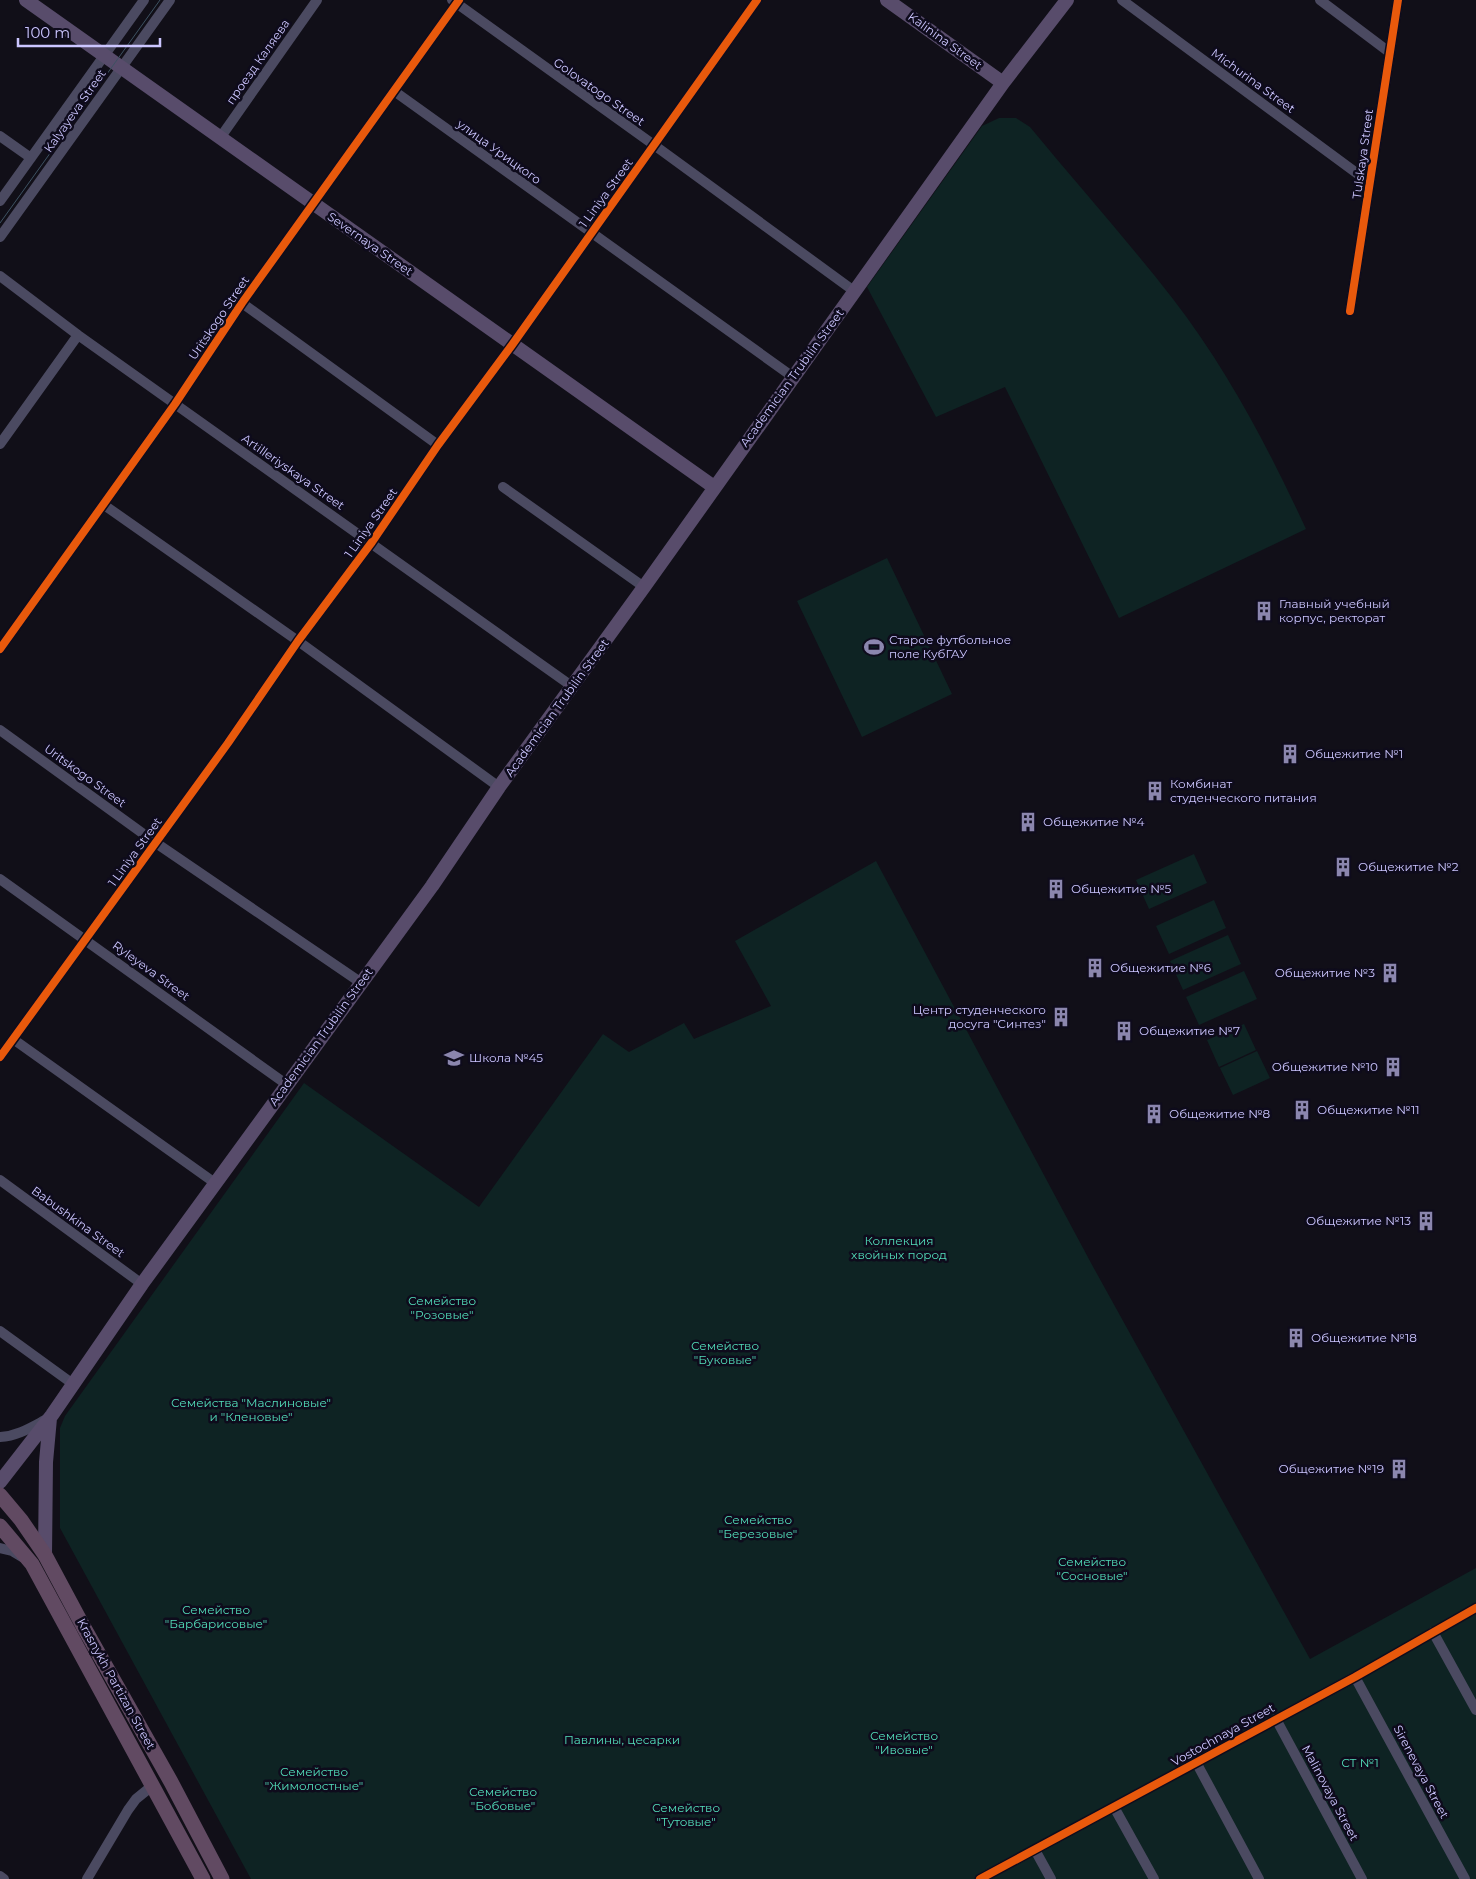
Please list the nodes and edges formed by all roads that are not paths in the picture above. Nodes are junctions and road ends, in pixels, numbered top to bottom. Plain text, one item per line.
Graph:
1 (26, 0) edge
2 (144, 0) edge
3 (170, 0) edge
4 (317, 0) edge
5 (757, 0) edge
6 (887, 0) edge
7 (1066, 0) edge
8 (1122, 0) edge
9 (1320, 0) edge
10 (1398, 0) edge
11 (455, 1) edge
12 (1389, 52) junction
13 (104, 55) junction
14 (121, 68) junction
15 (1003, 82) junction
16 (394, 91) junction
17 (0, 136) edge
18 (220, 138) junction
19 (654, 145) junction
20 (31, 158) junction
21 (1370, 183) junction
22 (0, 201) edge
23 (313, 204) junction
24 (591, 232) junction
25 (0, 237) edge
26 (0, 276) edge
27 (854, 291) junction
28 (242, 303) junction
29 (1350, 311) dead end
30 (78, 335) junction
31 (512, 345) junction
32 (793, 377) junction
33 (175, 404) junction
34 (0, 444) edge
35 (438, 445) junction
36 (502, 486) dead end
37 (714, 487) junction
38 (104, 505) junction
39 (372, 542) junction
40 (644, 587) junction
41 (298, 641) junction
42 (0, 649) edge
43 (573, 687) junction
44 (0, 730) edge
45 (499, 787) junction
46 (156, 843) junction
47 (0, 879) edge
48 (86, 940) junction
49 (360, 982) junction
50 (13, 1039) junction
51 (0, 1057) edge
52 (286, 1084) junction
53 (0, 1180) edge
54 (215, 1183) junction
55 (142, 1284) junction
56 (0, 1331) edge
57 (73, 1384) junction
58 (50, 1417) junction
59 (0, 1437) edge
60 (0, 1482) edge
61 (0, 1495) edge
62 (0, 1526) edge
63 (0, 1548) edge
64 (46, 1555) junction
65 (32, 1564) junction
66 (1476, 1608) edge
67 (1433, 1632) junction
68 (1355, 1677) junction
69 (1476, 1710) edge
70 (1276, 1719) junction
71 (1196, 1762) junction
72 (152, 1786) junction
73 (1114, 1807) junction
74 (1035, 1850) junction
75 (0, 1876) edge
76 (4, 1879) edge
77 (87, 1879) edge
78 (203, 1879) edge
79 (222, 1879) edge
80 (980, 1879) edge
81 (1051, 1879) edge
82 (1154, 1879) edge
83 (1259, 1879) edge
84 (1362, 1879) edge
85 (1465, 1879) edge

1 - 13 main road, Severnaya Street
2 - 13 street, Kalyayeva Street
3 - 14 street, Kalyayeva Street
4 - 18 street, проезд Каляева
5 - 19 street, 1 Liniya Street
6 - 15 main road, Kalinina Street
7 - 15 main road, Academician Trubilin Street
8 - 21 street, Michurina Street
9 - 12 street
10 - 12 street, Tulskaya Street
11 - 16 street, Uritskogo Street
11 - 19 street, Golovatogo Street
12 - 21 street, Tulskaya Street
13 - 14 main road, Severnaya Street
13 - 20 street, Kalyayeva Street
14 - 18 main road, Severnaya Street
14 - 25 street, Kalyayeva Street
15 - 27 main road, Academician Trubilin Street
16 - 23 street, Uritskogo Street
16 - 24 street, улица Урицкого
17 - 20 street
18 - 23 main road, Severnaya Street
19 - 24 street, 1 Liniya Street
19 - 27 street, Golovatogo Street
20 - 22 street, Kalyayeva Street
21 - 29 street, Tulskaya Street
23 - 28 street, Uritskogo Street
23 - 31 main road, Severnaya Street
24 - 31 street, 1 Liniya Street
24 - 32 street, 1 Liniya Street
26 - 30 street, Artilleriyskaya Street
27 - 32 main road, Academician Trubilin Street
28 - 33 street, Uritskogo Street
28 - 35 street
30 - 33 street, Artilleriyskaya Street
30 - 34 street
31 - 35 street, 1 Liniya Street
31 - 37 main road, Severnaya Street
32 - 37 main road, Academician Trubilin Street
33 - 38 street, Uritskogo Street
33 - 39 street, Artilleriyskaya Street
35 - 39 street, 1 Liniya Street
36 - 40 street
37 - 40 main road, Academician Trubilin Street
38 - 41 street
38 - 42 street, Uritskogo Street
39 - 41 street, 1 Liniya Street
39 - 43 street, Artilleriyskaya Street
40 - 43 main road, Academician Trubilin Street
41 - 45 street
41 - 46 street, 1 Liniya Street
43 - 45 main road, Academician Trubilin Street
44 - 46 street, Uritskogo Street
45 - 49 main road, Academician Trubilin Street
46 - 48 street, 1 Liniya Street
46 - 49 street, 1 Liniya Street
47 - 48 street, Ryleyeva Street
48 - 50 street, 1 Liniya Street
48 - 52 street, Ryleyeva Street
49 - 52 main road, Academician Trubilin Street
50 - 51 street, 1 Liniya Street
50 - 54 street
52 - 54 main road, Academician Trubilin Street
53 - 55 street, Babushkina Street
54 - 55 main road, Academician Trubilin Street
55 - 57 main road, Academician Trubilin Street
56 - 57 street
57 - 58 main road, Academician Trubilin Street
58 - 59 street, Academician Trubilin Street
58 - 60 main road, Academician Trubilin Street
58 - 64 main road, Academician Trubilin Street
61 - 64 highway, Krasnykh Partizan Street
62 - 65 highway, Krasnykh Partizan Street
63 - 65 street
64 - 79 highway, Krasnykh Partizan Street
65 - 72 highway, Krasnykh Partizan Street
66 - 67 street, Vostochnaya Street
67 - 68 street, Vostochnaya Street
67 - 69 street
68 - 70 street, Vostochnaya Street
68 - 85 street, Sirenevaya Street
70 - 71 street, Vostochnaya Street
70 - 84 street, Malinovaya Street
71 - 73 street, Vostochnaya Street
71 - 83 street
72 - 77 street
72 - 78 highway, Krasnykh Partizan Street
73 - 74 street, Vostochnaya Street
73 - 82 street
74 - 80 street, Vostochnaya Street
74 - 81 street
75 - 76 street

